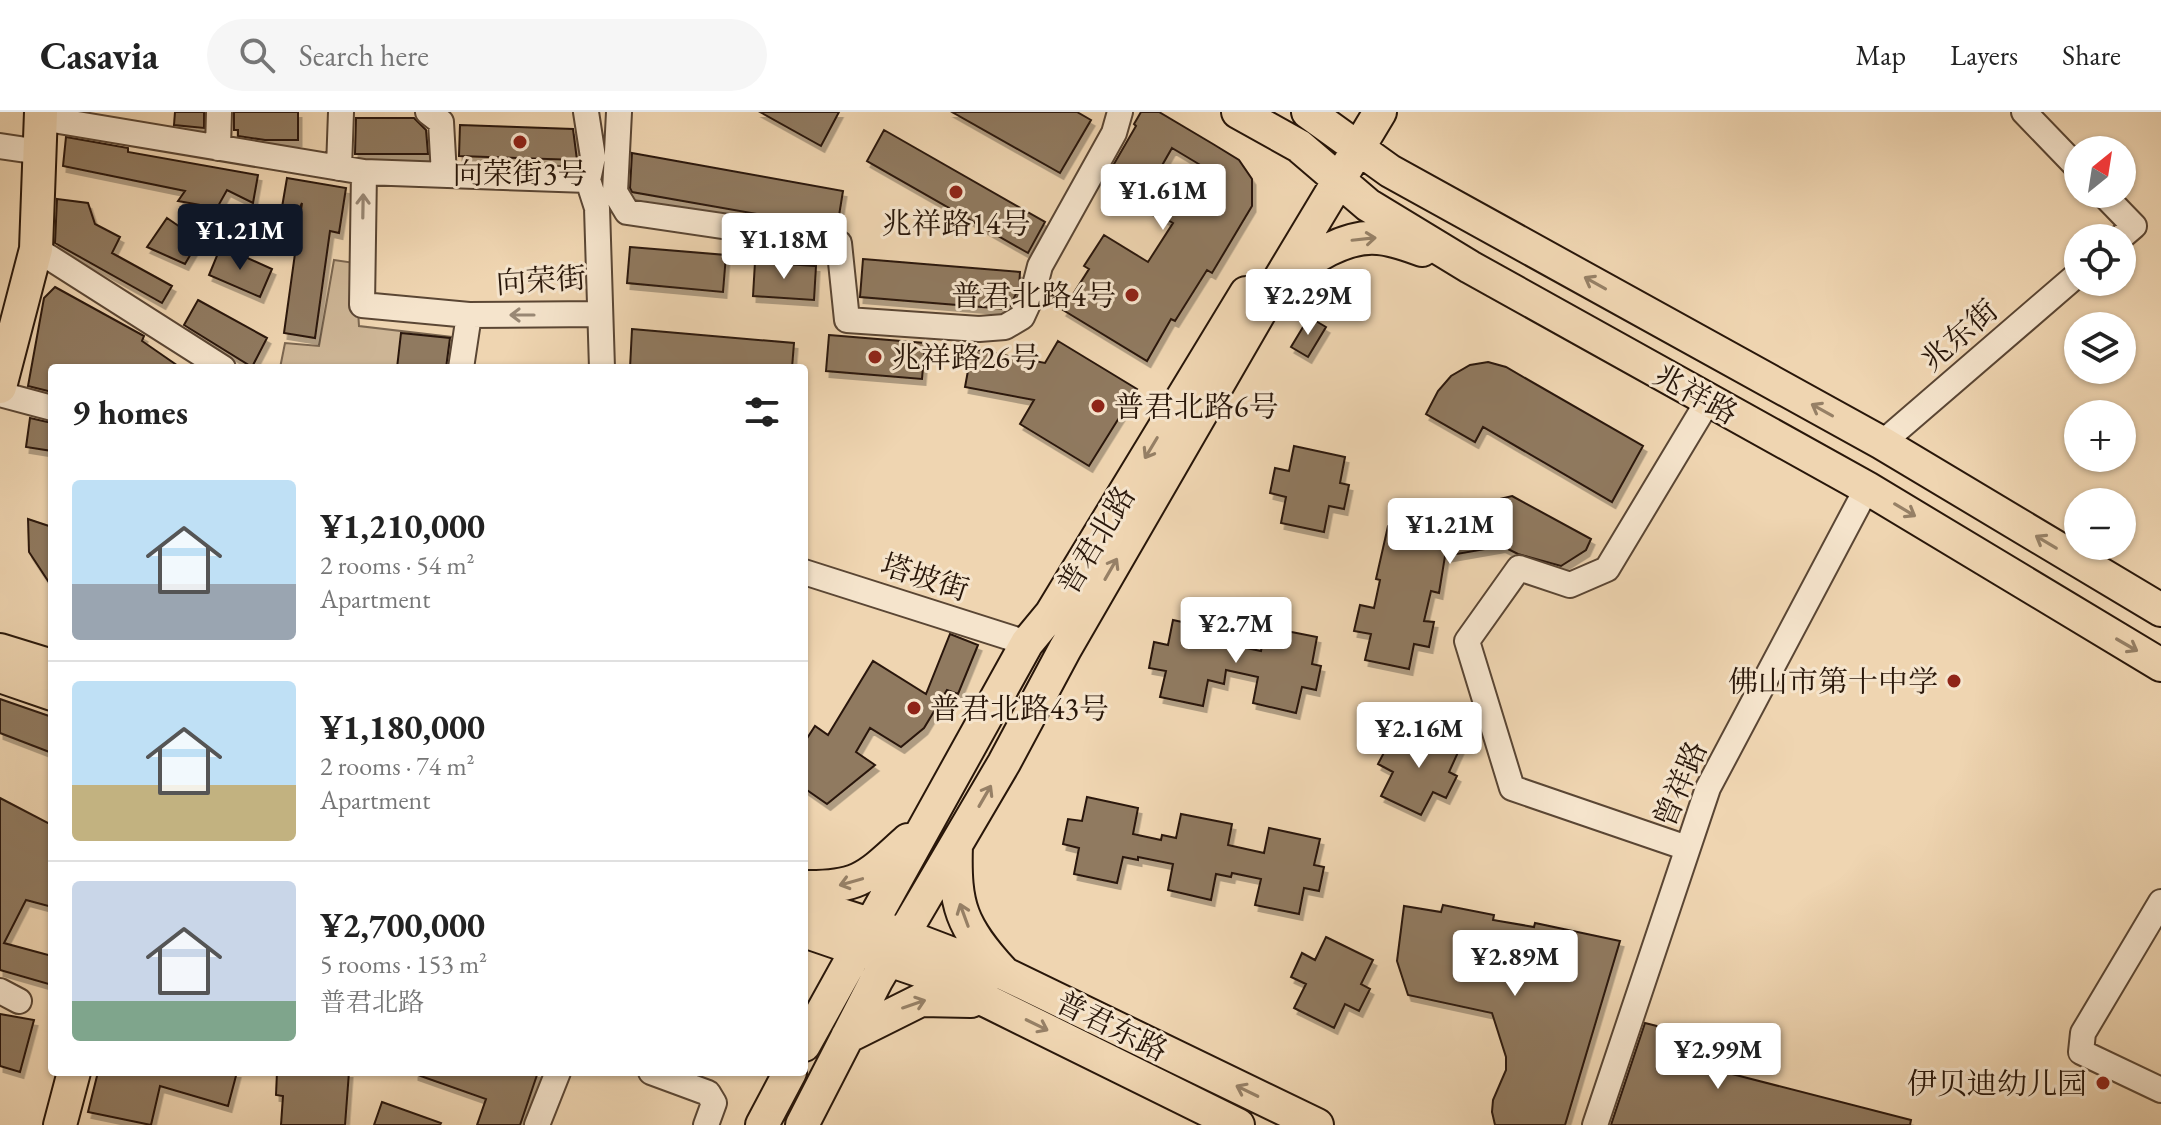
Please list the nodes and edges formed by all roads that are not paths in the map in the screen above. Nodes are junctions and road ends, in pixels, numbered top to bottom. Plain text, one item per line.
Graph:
1 (219, 112) edge
2 (341, 112) edge
3 (428, 112) edge
4 (586, 112) edge
5 (619, 112) edge
6 (1120, 112) edge
7 (1238, 112) edge
8 (1308, 112) edge
9 (1380, 112) edge
10 (2024, 112) edge
11 (41, 115) edge
12 (1352, 132) edge
13 (0, 146) edge
14 (218, 148) junction
15 (40, 152) junction
16 (2064, 153) edge
17 (352, 170) junction
18 (1330, 174) junction
19 (444, 175) junction
20 (588, 180) junction
21 (2117, 208) edge
22 (2132, 224) edge
23 (36, 249) junction
24 (1470, 267) junction
25 (2064, 286) edge
26 (600, 314) junction
27 (469, 315) junction
28 (1258, 315) junction
29 (217, 364) edge
30 (462, 364) edge
31 (602, 364) edge
32 (0, 387) edge
33 (0, 394) edge
34 (1708, 401) junction
35 (48, 407) edge
36 (1882, 443) junction
37 (1867, 488) junction
38 (808, 573) edge
39 (2146, 592) edge
40 (2161, 610) edge
41 (1027, 643) junction
42 (0, 650) edge
43 (48, 665) edge
44 (2161, 665) edge
45 (0, 676) edge
46 (48, 693) edge
47 (931, 819) junction
48 (956, 845) junction
49 (1687, 848) junction
50 (808, 887) edge
51 (2161, 902) edge
52 (808, 905) edge
53 (808, 931) edge
54 (864, 937) junction
55 (896, 948) junction
56 (1005, 974) junction
57 (989, 1002) junction
58 (847, 1037) junction
59 (808, 1038) edge
60 (73, 1076) edge
61 (556, 1076) edge
62 (662, 1076) edge
63 (788, 1076) edge
64 (2161, 1090) edge
65 (60, 1125) edge
66 (537, 1125) edge
67 (706, 1125) edge
68 (762, 1125) edge
69 (802, 1125) edge
70 (1238, 1125) edge
71 (1317, 1125) edge
72 (1595, 1125) edge

1 - 14 street
2 - 17 street
3 - 19 street
4 - 20 street, 向荣街
5 - 6 street
7 - 18 main road, 兆祥路
8 - 12 main road, 兆祥路
9 - 12 main road, 普君北路
10 - 16 street
11 - 14 street
11 - 15 main road
12 - 18 main road, 普君北路
36 -> 12 main road, 兆祥路
13 - 15 street
14 - 17 street
15 - 23 main road
17 - 19 street
27 -> 17 street, 向荣街
18 - 24 main road, 兆祥路
18 - 28 main road, 普君北路
18 -> 41 main road, 普君北路
19 - 20 street
20 - 26 street, 向荣街
21 - 22 street
23 - 29 street
23 - 32 main road
28 -> 24 main road
24 - 34 main road, 兆祥路
25 - 36 street, 兆东街
26 -> 27 street, 向荣街
26 - 31 street
27 - 30 street
48 -> 28 main road, 普君北路
33 - 35 street
34 - 37 main road, 兆祥路
34 - 49 street
39 -> 36 main road, 兆祥路
37 -> 44 main road, 兆祥路
37 - 49 street, 曾祥路
38 - 41 street, 塔坡街
39 - 40 main road, 兆祥路
41 - 47 main road, 普君北路
42 - 43 main road
45 - 46 main road
47 -> 50 main road
47 - 54 main road, 普君北路
48 - 55 main road, 普君北路
56 -> 48 main road
49 - 72 street, 曾祥路
51 - 64 street
52 - 54 main road
53 - 54 main road
54 - 55 main road
54 - 59 main road, 普君北路
55 - 56 main road, 普君东路
55 - 57 main road, 普君东路
55 - 58 main road, 普君北路
71 -> 56 main road, 普君东路
58 -> 57 main road
57 -> 70 main road, 普君东路
58 - 69 main road, 普君北路
60 - 65 main road
61 - 66 street
62 - 67 street
63 - 68 main road

